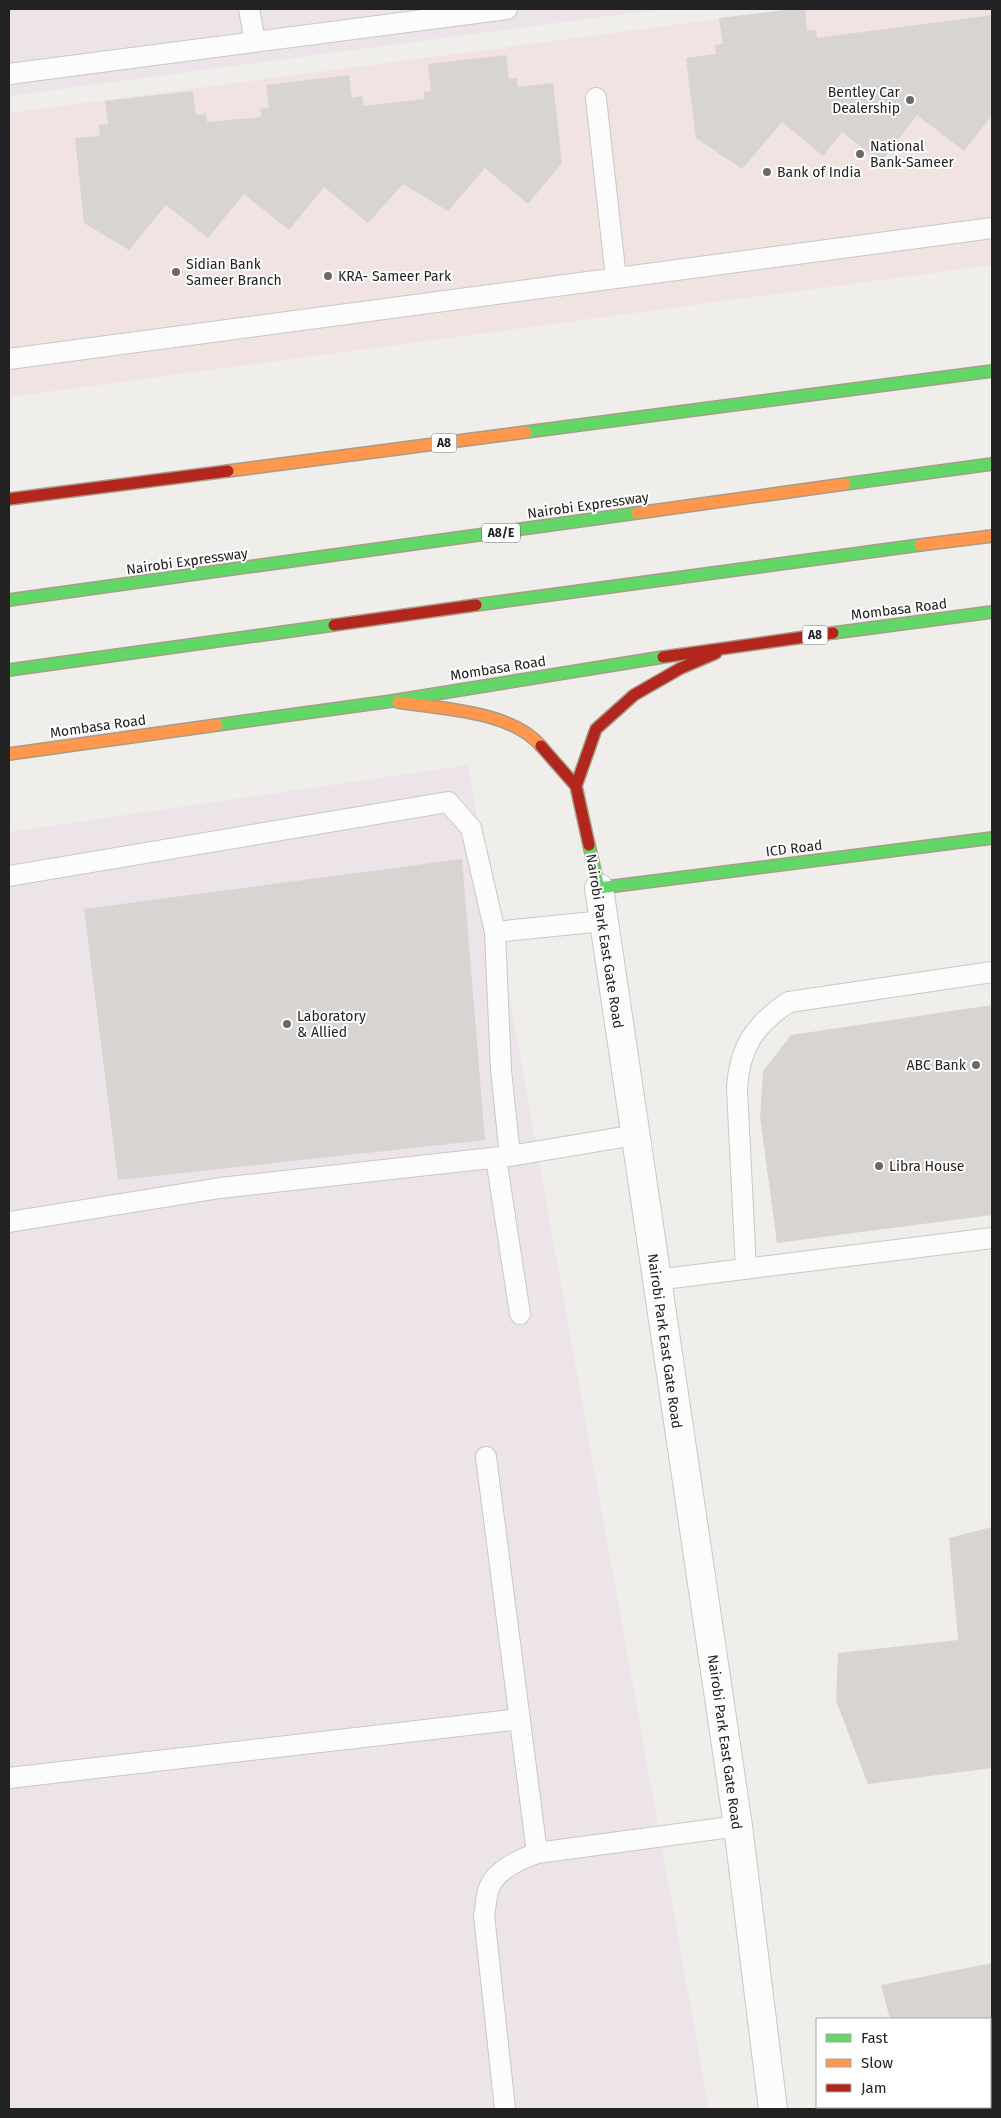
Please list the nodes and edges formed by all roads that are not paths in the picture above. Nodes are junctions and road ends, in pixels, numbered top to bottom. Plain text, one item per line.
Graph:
1 (248, 9) edge
2 (507, 9) edge
3 (255, 42) junction
4 (9, 74) edge
5 (596, 98) dead end
6 (992, 228) edge
7 (616, 278) junction
8 (10, 353) edge
9 (992, 371) edge
10 (992, 464) edge
11 (9, 499) edge
12 (992, 536) edge
13 (9, 600) edge
14 (992, 612) edge
15 (730, 646) junction
16 (9, 670) edge
17 (392, 701) junction
18 (9, 754) edge
19 (576, 786) junction
20 (992, 838) edge
21 (9, 876) edge
22 (598, 888) junction
23 (603, 921) junction
24 (495, 932) junction
25 (992, 972) edge
26 (635, 1135) junction
27 (503, 1157) junction
28 (9, 1222) edge
29 (992, 1238) edge
30 (746, 1269) junction
31 (656, 1280) junction
32 (520, 1314) dead end
33 (486, 1457) dead end
34 (520, 1719) junction
35 (9, 1778) edge
36 (738, 1826) junction
37 (536, 1852) junction
38 (505, 2109) edge
39 (773, 2109) edge

1 - 3 lane
2 - 3 lane
3 - 4 lane
5 - 7 lane
6 - 7 lane
7 - 8 lane
9 - 11 main road, A8
10 - 13 main road, Nairobi Expressway / A8/E
12 - 16 main road
14 - 15 main road, Mombasa Road / A8
15 - 17 main road, Mombasa Road / A8
15 - 19 main road
17 - 18 main road, Mombasa Road / A8
17 - 19 main road, Nairobi Park East Gate Road
19 - 22 main road, Nairobi Park East Gate Road
20 - 22 main road, ICD Road
21 - 24 lane
22 - 23 street, Nairobi Park East Gate Road
23 - 24 lane
23 - 26 street, Nairobi Park East Gate Road
24 - 27 lane
25 - 30 lane
26 - 27 lane
26 - 31 street, Nairobi Park East Gate Road
27 - 28 lane
27 - 32 lane
29 - 30 lane
30 - 31 lane
31 - 36 street, Nairobi Park East Gate Road
33 - 34 lane
34 - 35 lane
34 - 37 lane
36 - 37 lane
36 - 39 street, Nairobi Park East Gate Road
37 - 38 lane

